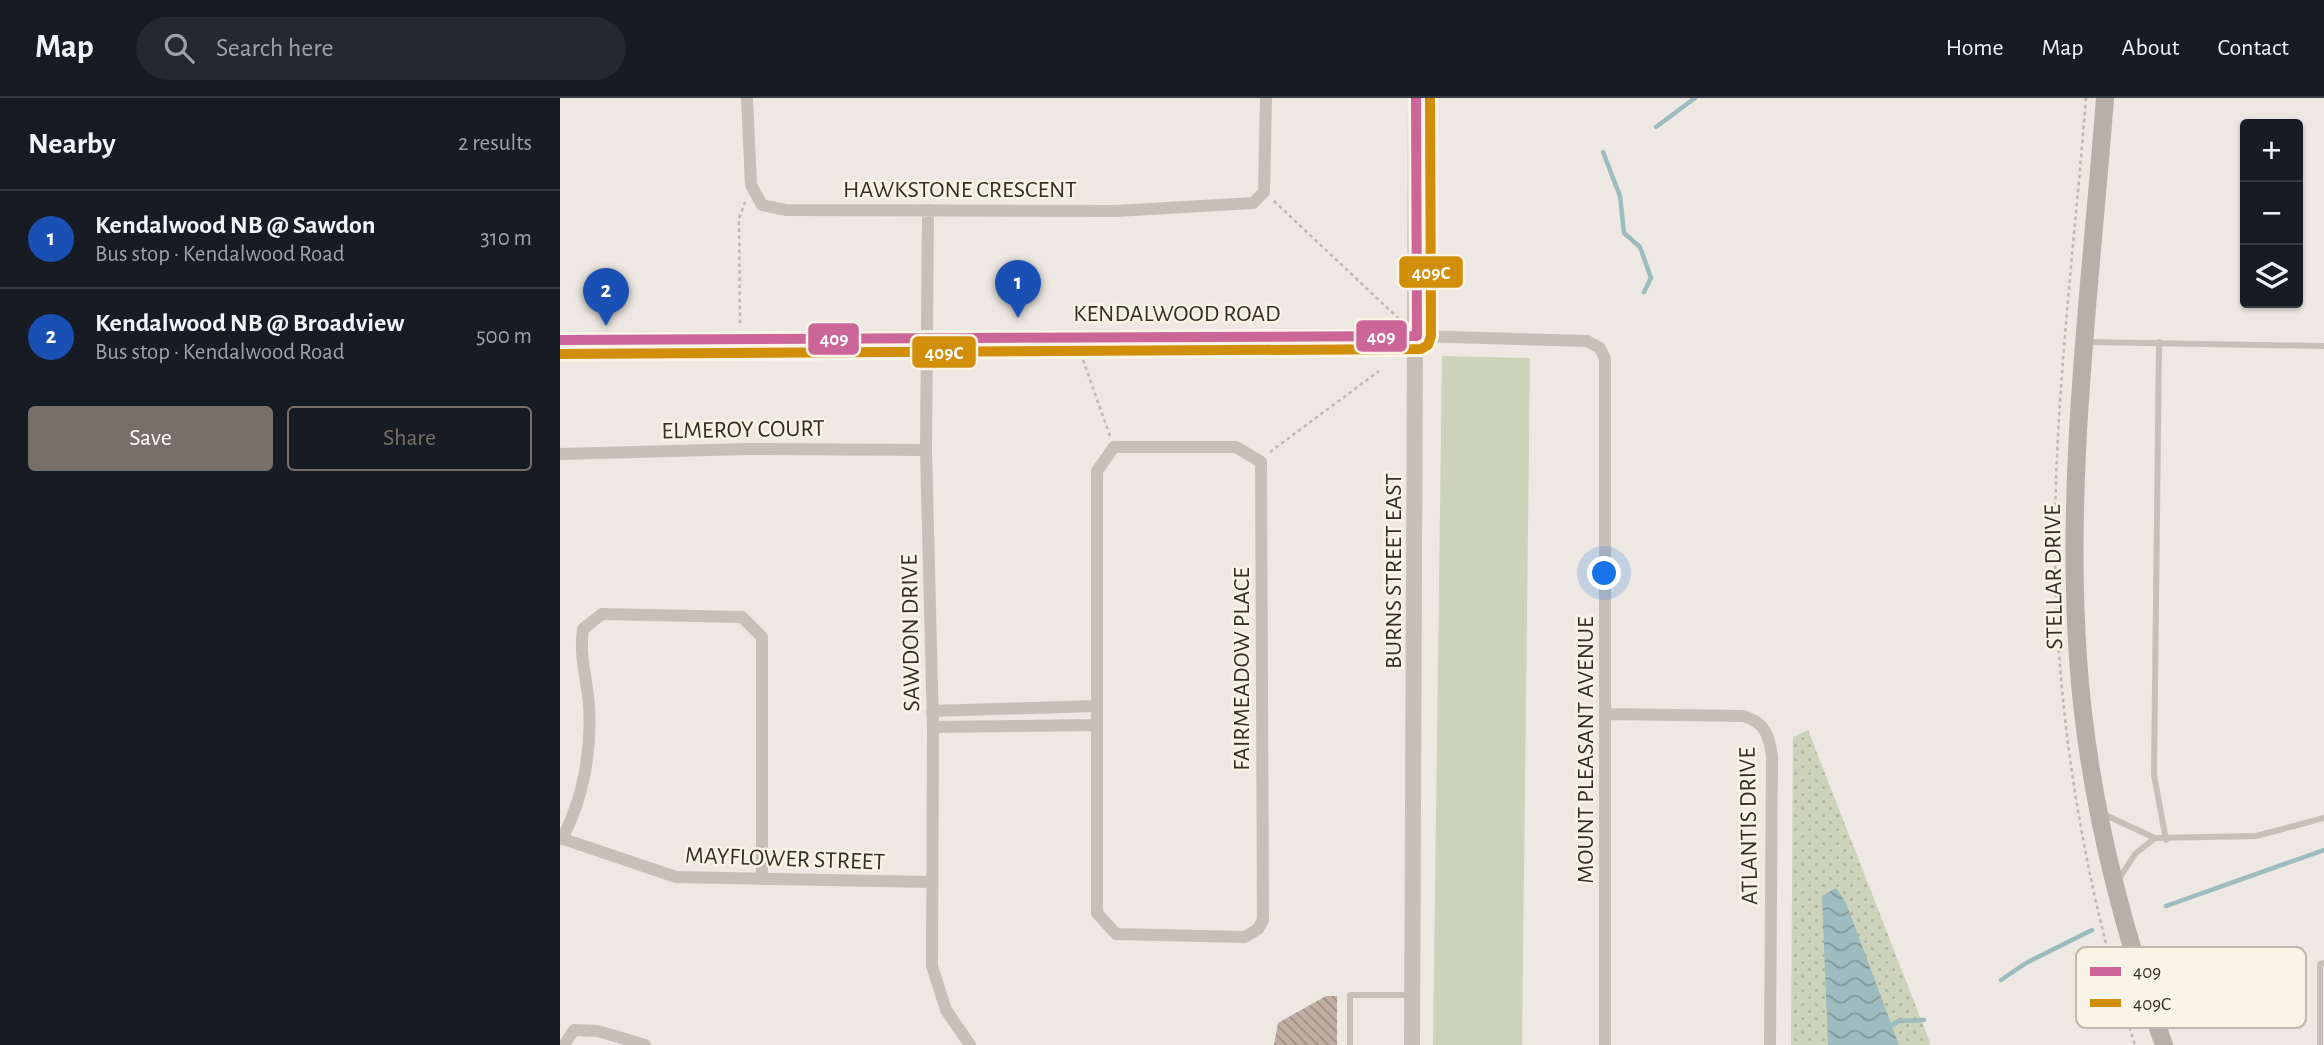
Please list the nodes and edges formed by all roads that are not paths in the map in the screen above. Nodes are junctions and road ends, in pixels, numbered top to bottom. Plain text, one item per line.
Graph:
1 (747, 98) edge
2 (1266, 98) edge
3 (1416, 98) edge
4 (2105, 98) edge
5 (928, 210) junction
6 (1417, 336) junction
7 (927, 337) junction
8 (560, 341) edge
9 (2086, 342) junction
10 (2159, 342) junction
11 (2324, 346) edge
12 (926, 450) junction
13 (560, 454) edge
14 (1095, 706) junction
15 (932, 712) junction
16 (1606, 714) junction
17 (1097, 725) junction
18 (933, 727) junction
19 (2098, 811) junction
20 (2324, 818) edge
21 (2155, 838) junction
22 (561, 839) edge
23 (2166, 840) junction
24 (762, 879) junction
25 (930, 882) junction
26 (2114, 887) junction
27 (2131, 947) edge
28 (2324, 963) edge
29 (1412, 995) junction
30 (2158, 1028) edge
31 (564, 1045) edge
32 (645, 1045) edge
33 (970, 1045) edge
34 (1350, 1045) edge
35 (1412, 1045) edge
36 (1605, 1045) edge
37 (1770, 1045) edge
38 (2164, 1045) edge
39 (2320, 1045) edge

1 - 5 street, HAWKSTONE CRESCENT
2 - 5 street, HAWKSTONE CRESCENT
3 - 6 street, BURNS STREET EAST
4 - 9 main road, STELLAR DRIVE
5 - 7 street, SAWDON DRIVE
6 - 7 street, KENDALWOOD ROAD
6 - 16 street, MOUNT PLEASANT AVENUE
6 - 29 street, BURNS STREET EAST
7 - 8 street, KENDALWOOD ROAD
7 - 12 street, SAWDON DRIVE
9 - 10 lane
9 - 19 main road, STELLAR DRIVE
10 - 11 lane
10 - 23 lane
12 - 13 street, ELMEROY COURT
12 - 15 street, SAWDON DRIVE
14 - 15 street
14 - 17 street, FAIRMEADOW PLACE
14 - 17 street, FAIRMEADOW PLACE
15 - 18 street, SAWDON DRIVE
16 - 36 street, MOUNT PLEASANT AVENUE
16 - 37 street, ATLANTIS DRIVE
17 - 18 street
18 - 25 street, SAWDON DRIVE
19 - 21 lane
19 - 26 main road, STELLAR DRIVE
20 - 23 lane
21 - 23 lane
21 - 26 lane
22 - 24 street, MAYFLOWER STREET
22 - 24 street
24 - 25 street, MAYFLOWER STREET
25 - 33 street, SAWDON DRIVE
26 - 27 main road, STELLAR DRIVE
28 - 39 lane
29 - 34 lane
29 - 35 street, BURNS STREET EAST
30 - 38 main road, STELLAR DRIVE
31 - 32 street

